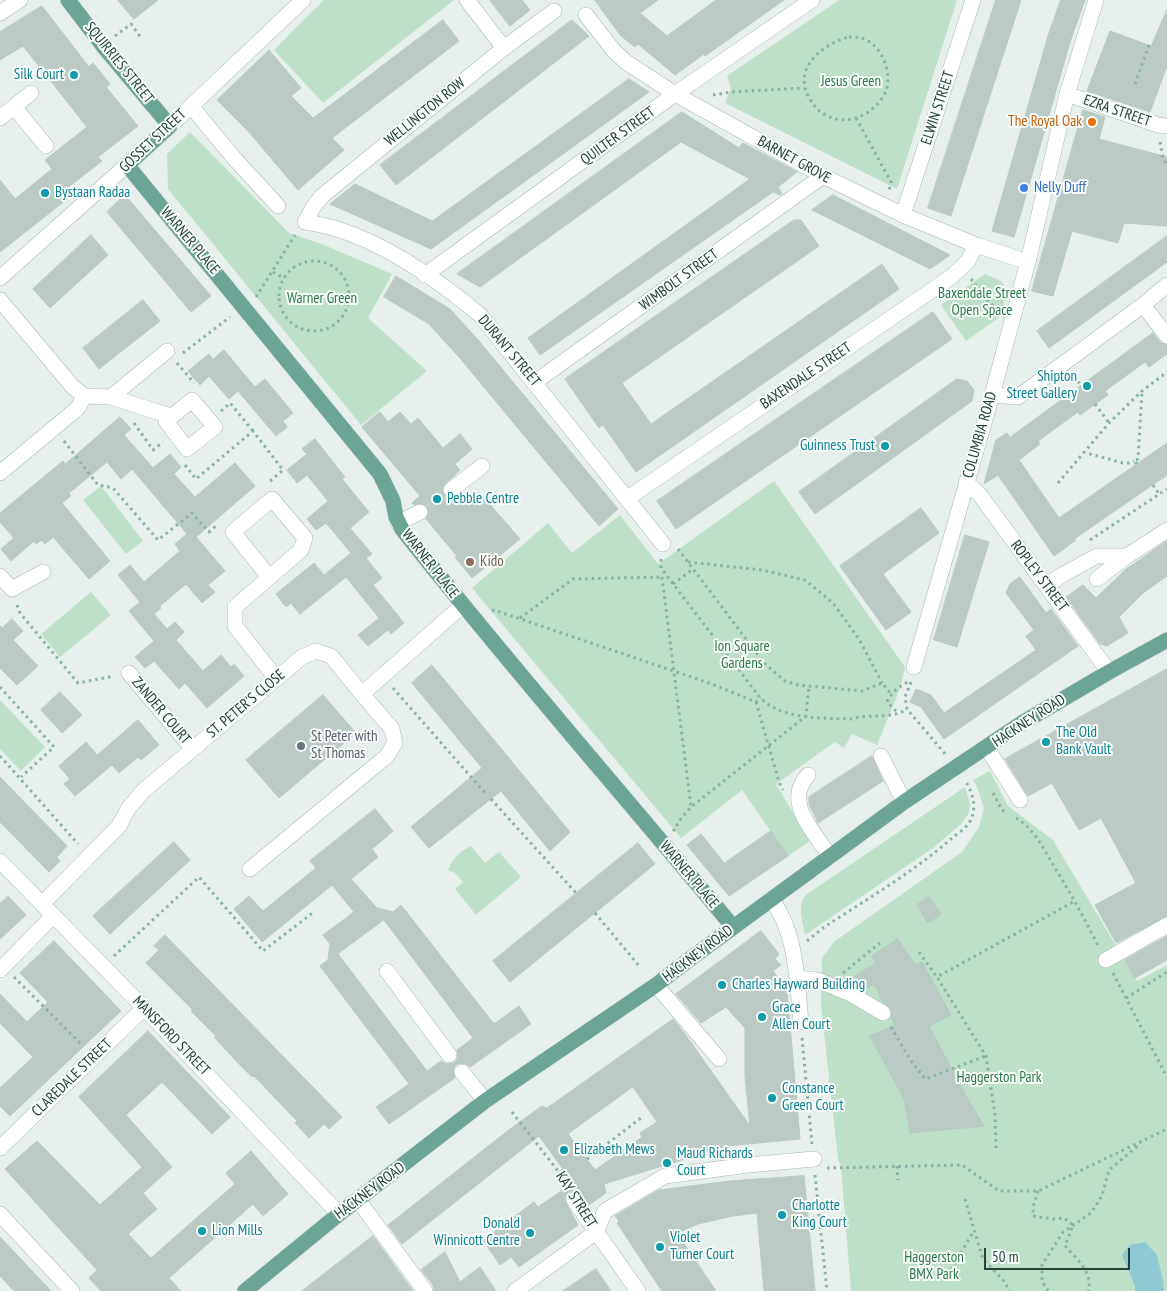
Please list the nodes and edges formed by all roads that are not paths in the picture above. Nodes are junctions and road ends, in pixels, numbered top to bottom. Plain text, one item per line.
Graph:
1 (20, 0) edge
2 (68, 0) edge
3 (303, 0) edge
4 (467, 0) edge
5 (812, 0) edge
6 (973, 0) edge
7 (1096, 0) edge
8 (554, 11) dead end
9 (0, 13) edge
10 (586, 15) dead end
11 (504, 48) junction
12 (31, 92) dead end
13 (675, 94) junction
14 (1067, 94) junction
15 (191, 106) junction
16 (14, 107) junction
17 (0, 118) edge
18 (170, 126) junction
19 (1163, 126) edge
20 (46, 146) dead end
21 (127, 166) junction
22 (823, 176) junction
23 (278, 206) dead end
24 (903, 215) junction
25 (305, 222) joint
26 (976, 245) junction
27 (1028, 262) junction
28 (426, 275) junction
29 (0, 278) edge
30 (1167, 285) edge
31 (0, 300) edge
32 (1143, 305) junction
33 (1167, 336) edge
34 (168, 351) road end
35 (535, 382) junction
36 (992, 395) junction
37 (84, 396) junction
38 (110, 397) junction
39 (170, 416) dead end
40 (482, 466) dead end
41 (0, 473) edge
42 (966, 482) junction
43 (452, 490) tunnel mouth
44 (628, 498) junction
45 (420, 512) tunnel mouth
46 (398, 523) junction
47 (1167, 530) edge
48 (663, 544) road end
49 (1126, 556) junction
50 (43, 572) dead end
51 (0, 576) edge
52 (269, 577) junction
53 (1096, 579) dead end
54 (1046, 586) junction
55 (462, 606) junction
56 (1167, 640) edge
57 (1108, 672) junction
58 (129, 673) road end
59 (913, 674) road end
60 (276, 678) junction
61 (362, 694) junction
62 (192, 748) junction
63 (987, 748) junction
64 (880, 756) dead end
65 (808, 775) dead end
66 (1020, 800) dead end
67 (904, 802) junction
68 (829, 856) junction
69 (0, 861) edge
70 (250, 869) dead end
71 (771, 899) junction
72 (42, 904) junction
73 (53, 916) junction
74 (1167, 925) edge
75 (733, 927) junction
76 (1106, 960) dead end
77 (2, 968) edge
78 (386, 971) dead end
79 (796, 978) junction
80 (656, 985) junction
81 (144, 1008) junction
82 (883, 1013) road end
83 (801, 1022) dead end
84 (450, 1055) dead end
85 (719, 1059) dead end
86 (462, 1072) dead end
87 (486, 1101) junction
88 (0, 1148) edge
89 (818, 1163) road end
90 (358, 1200) junction
91 (574, 1200) road end
92 (0, 1214) edge
93 (339, 1214) junction
94 (596, 1232) junction
95 (522, 1289) edge
96 (72, 1291) edge
97 (245, 1291) edge
98 (425, 1291) edge
99 (638, 1291) edge

1 - 9 street
2 - 18 main road, SQUIRRIES STREET
3 - 15 street, GOSSET STREET
4 - 11 street
5 - 13 street, QUILTER STREET
6 - 24 street, ELWIN STREET
7 - 14 street, COLUMBIA ROAD
8 - 11 street, WELLINGTON ROW
10 - 13 street, BARNET GROVE
11 - 25 street, WELLINGTON ROW
12 - 16 street
13 - 22 street, BARNET GROVE
13 - 28 street, QUILTER STREET
14 - 19 street, EZRA STREET
14 - 27 street, COLUMBIA ROAD
15 - 18 street, GOSSET STREET
15 - 23 street
16 - 17 street
16 - 20 street
18 - 21 main road, GOSSET STREET
21 - 29 street, GOSSET STREET
21 - 46 main road, WARNER PLACE
22 - 24 street, BARNET GROVE
22 - 35 street, WIMBOLT STREET
24 - 26 street, BARNET GROVE
25 - 28 street, DURANT STREET
26 - 27 street, BARNET GROVE
26 - 44 street, BAXENDALE STREET
27 - 36 street, COLUMBIA ROAD
28 - 35 street, DURANT STREET
30 - 32 street
31 - 37 street
32 - 33 street
32 - 36 street
34 - 38 street
35 - 44 street, DURANT STREET
36 - 42 street, COLUMBIA ROAD
37 - 38 street
37 - 41 street
38 - 39 street
40 - 43 street
42 - 54 street, ROPLEY STREET
42 - 59 street, COLUMBIA ROAD
44 - 48 street, DURANT STREET
45 - 46 street
46 - 55 main road, WARNER PLACE
47 - 49 street
49 - 53 street
49 - 54 street
50 - 51 street
52 - 52 street
52 - 60 street
54 - 57 street, ROPLEY STREET
55 - 61 street
55 - 75 main road, WARNER PLACE
56 - 57 main road, HACKNEY ROAD
57 - 63 main road, HACKNEY ROAD
58 - 62 street, ZANDER COURT
60 - 61 street, ST. PETER'S CLOSE
60 - 62 street, ST. PETER'S CLOSE
61 - 70 street
62 - 72 street, ST. PETER'S CLOSE
63 - 66 street
63 - 67 main road, HACKNEY ROAD
64 - 67 street
65 - 68 street
67 - 68 main road, HACKNEY ROAD
68 - 71 main road, HACKNEY ROAD
69 - 72 street, MANSFORD STREET
71 - 75 main road, HACKNEY ROAD
71 - 79 street
72 - 73 street, MANSFORD STREET
73 - 77 street
73 - 81 street, MANSFORD STREET
74 - 76 street
75 - 80 main road, HACKNEY ROAD
78 - 84 street
79 - 82 street
79 - 83 street
80 - 85 street
80 - 87 main road, HACKNEY ROAD
81 - 88 street, CLAREDALE STREET
81 - 93 street, MANSFORD STREET
86 - 87 street
87 - 90 main road, HACKNEY ROAD
89 - 94 street
90 - 93 main road, HACKNEY ROAD
90 - 98 street
91 - 94 street, KAY STREET
92 - 96 street
93 - 97 main road, HACKNEY ROAD
94 - 95 street
94 - 99 street, KAY STREET

